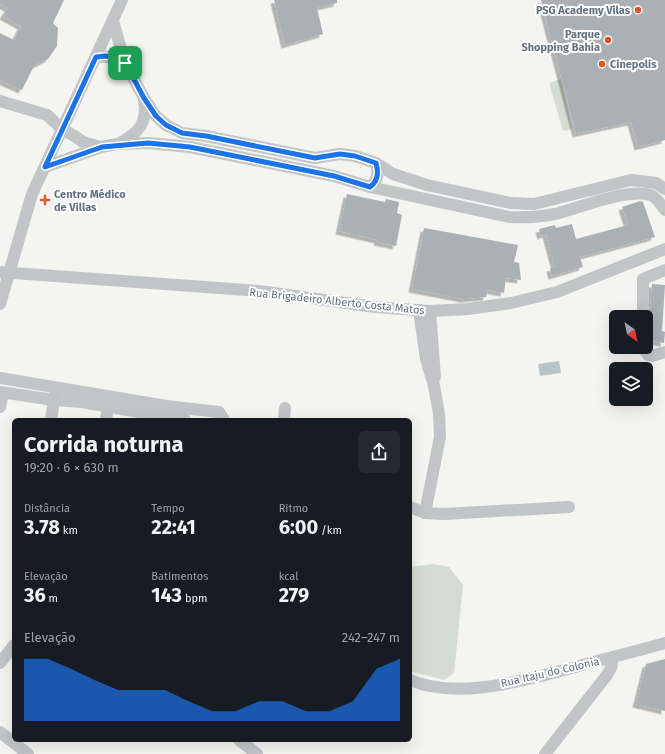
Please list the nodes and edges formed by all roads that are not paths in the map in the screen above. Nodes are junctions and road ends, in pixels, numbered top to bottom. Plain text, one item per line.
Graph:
1 (122, 0) edge
2 (113, 21) junction
3 (96, 57) junction
4 (125, 63) junction
5 (144, 98) junction
6 (0, 101) edge
7 (70, 110) junction
8 (48, 115) junction
9 (62, 129) junction
10 (76, 137) junction
11 (117, 144) junction
12 (102, 147) junction
13 (340, 154) junction
14 (376, 163) junction
15 (45, 167) junction
16 (334, 176) junction
17 (370, 187) junction
18 (665, 189) edge
19 (665, 210) edge
20 (665, 249) edge
21 (665, 270) edge
22 (4, 273) edge
23 (0, 304) edge
24 (643, 310) edge
25 (425, 311) junction
26 (665, 352) edge
27 (647, 354) edge
28 (0, 378) edge
29 (23, 382) junction
30 (56, 387) junction
31 (1, 393) edge
32 (18, 395) junction
33 (82, 397) junction
34 (54, 400) junction
35 (0, 406) edge
36 (108, 406) junction
37 (285, 408) dead end
38 (164, 414) edge
39 (51, 418) edge
40 (106, 418) edge
41 (178, 418) edge
42 (223, 418) edge
43 (284, 418) edge
44 (569, 507) dead end
45 (412, 508) edge
46 (425, 513) junction
47 (665, 643) edge
48 (12, 648) edge
49 (613, 657) junction
50 (0, 663) edge
51 (412, 680) edge
52 (0, 732) edge
53 (12, 741) edge
54 (13, 742) edge
55 (242, 742) edge
56 (28, 754) edge
57 (257, 754) edge
58 (545, 754) edge

1 - 2 street
2 - 3 street
2 - 4 street
3 - 4 street
3 - 7 street
4 - 5 street
5 - 11 street
5 - 13 street
6 - 8 street
7 - 8 street
7 - 9 street
7 - 10 street
8 - 9 street
9 - 10 street
9 - 15 street
10 - 12 street
11 - 12 street
11 - 16 street
12 - 15 street
13 - 14 street
13 - 16 street
14 - 17 street
14 - 18 street
15 - 22 street
16 - 17 street
17 - 19 street
20 - 25 street, Rua Brigadeiro Alberto Costa Matos
21 - 24 street
22 - 23 street
22 - 25 street, Rua Brigadeiro Alberto Costa Matos
25 - 46 street
26 - 27 street
28 - 29 street
29 - 30 street
29 - 32 street
30 - 33 street
30 - 34 street
31 - 32 street
31 - 35 street
32 - 34 street
33 - 34 street
33 - 36 street
33 - 38 street
34 - 39 street
36 - 38 street
36 - 40 street
37 - 43 street
38 - 41 street
38 - 42 street
44 - 46 street
45 - 46 street
47 - 49 street, Rua Itaju do Colonia
48 - 50 street
49 - 51 street, Rua Itaju do Colonia
49 - 58 street
52 - 53 street
54 - 56 street
55 - 57 street

